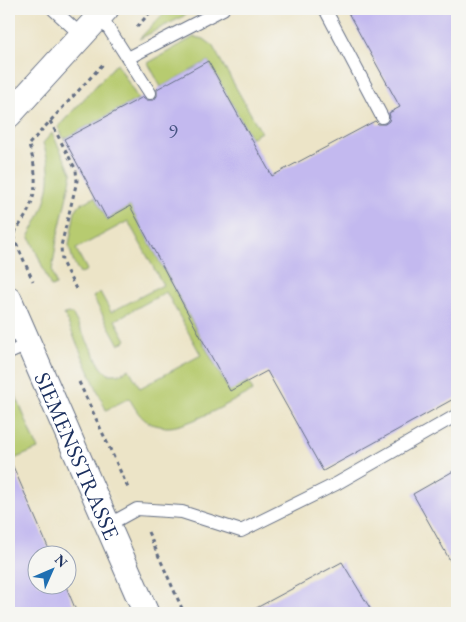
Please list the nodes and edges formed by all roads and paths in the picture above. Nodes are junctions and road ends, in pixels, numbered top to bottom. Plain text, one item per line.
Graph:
1 (53, 9) edge
2 (153, 9) edge
3 (223, 9) edge
4 (325, 9) edge
5 (103, 12) edge
6 (81, 35) junction
7 (120, 45) junction
8 (128, 58) junction
9 (150, 93) dead end
10 (9, 114) edge
11 (382, 117) dead end
12 (50, 122) junction
13 (24, 136) dead end
14 (29, 144) junction
15 (13, 236) junction
16 (9, 238) edge
17 (36, 288) dead end
18 (76, 289) dead end
19 (9, 298) edge
20 (19, 348) edge
21 (77, 376) dead end
22 (457, 415) edge
23 (137, 509) junction
24 (108, 525) junction
25 (146, 613) edge
26 (184, 613) edge

1 - 6 lane
2 - 7 path
3 - 8 lane
4 - 11 lane
5 - 6 street
5 - 7 lane
6 - 10 street
7 - 8 lane
7 - 12 path
8 - 9 lane
12 - 14 path
12 - 18 path
13 - 14 path
14 - 15 path
15 - 16 path
15 - 17 path
19 - 20 street, SIEMENSSTRASSE
20 - 24 street, SIEMENSSTRASSE
21 - 23 path
22 - 23 lane
23 - 24 lane
23 - 26 path
24 - 25 street, SIEMENSSTRASSE

